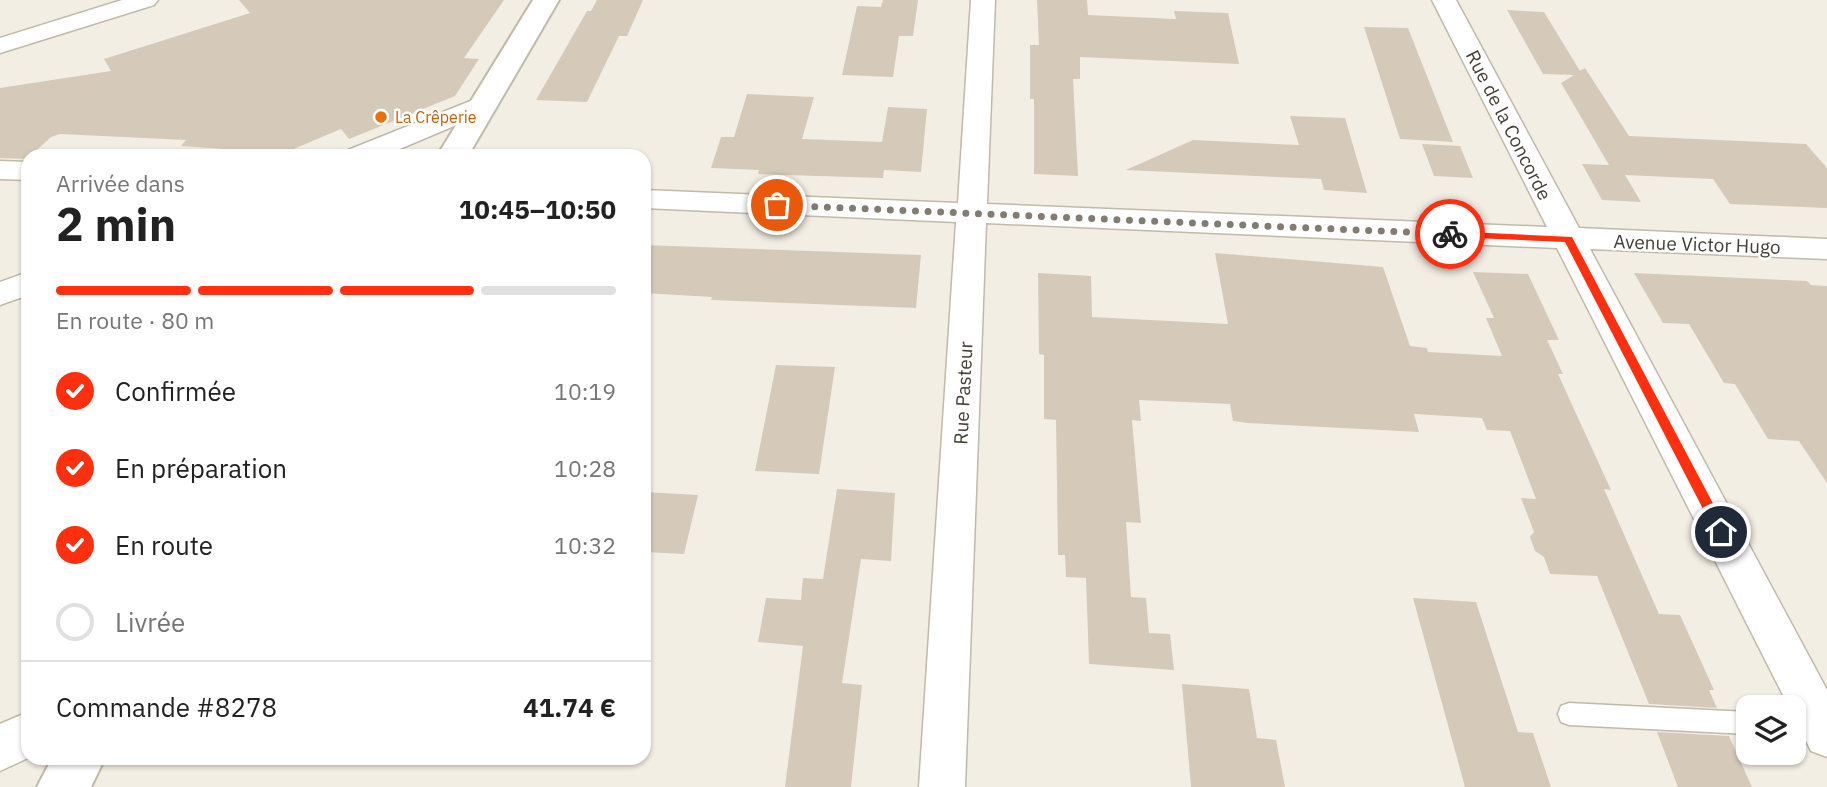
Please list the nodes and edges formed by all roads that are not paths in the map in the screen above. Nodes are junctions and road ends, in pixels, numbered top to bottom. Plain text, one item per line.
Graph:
1 (146, 0) edge
2 (546, 0) edge
3 (983, 0) edge
4 (1444, 0) edge
5 (0, 46) edge
6 (483, 104) junction
7 (375, 149) edge
8 (456, 149) edge
9 (0, 170) edge
10 (21, 171) edge
11 (651, 199) edge
12 (972, 213) junction
13 (1568, 239) junction
14 (1827, 249) edge
15 (21, 286) edge
16 (0, 294) edge
17 (1569, 714) dead end
18 (1736, 722) edge
19 (1815, 729) edge
20 (21, 738) edge
21 (0, 748) edge
22 (76, 765) edge
23 (63, 787) edge
24 (942, 787) edge

1 - 5 street
2 - 6 street
3 - 12 street, Rue Pasteur
4 - 13 street, Rue de la Concorde
6 - 7 street
6 - 8 street
9 - 10 street
11 - 12 street, Avenue Victor Hugo
12 - 13 street, Avenue Victor Hugo
12 - 24 street, Rue Pasteur
13 - 14 street, Avenue Victor Hugo
13 - 19 street, Rue de la Concorde
15 - 16 street
17 - 18 lane
20 - 21 street
22 - 23 street

